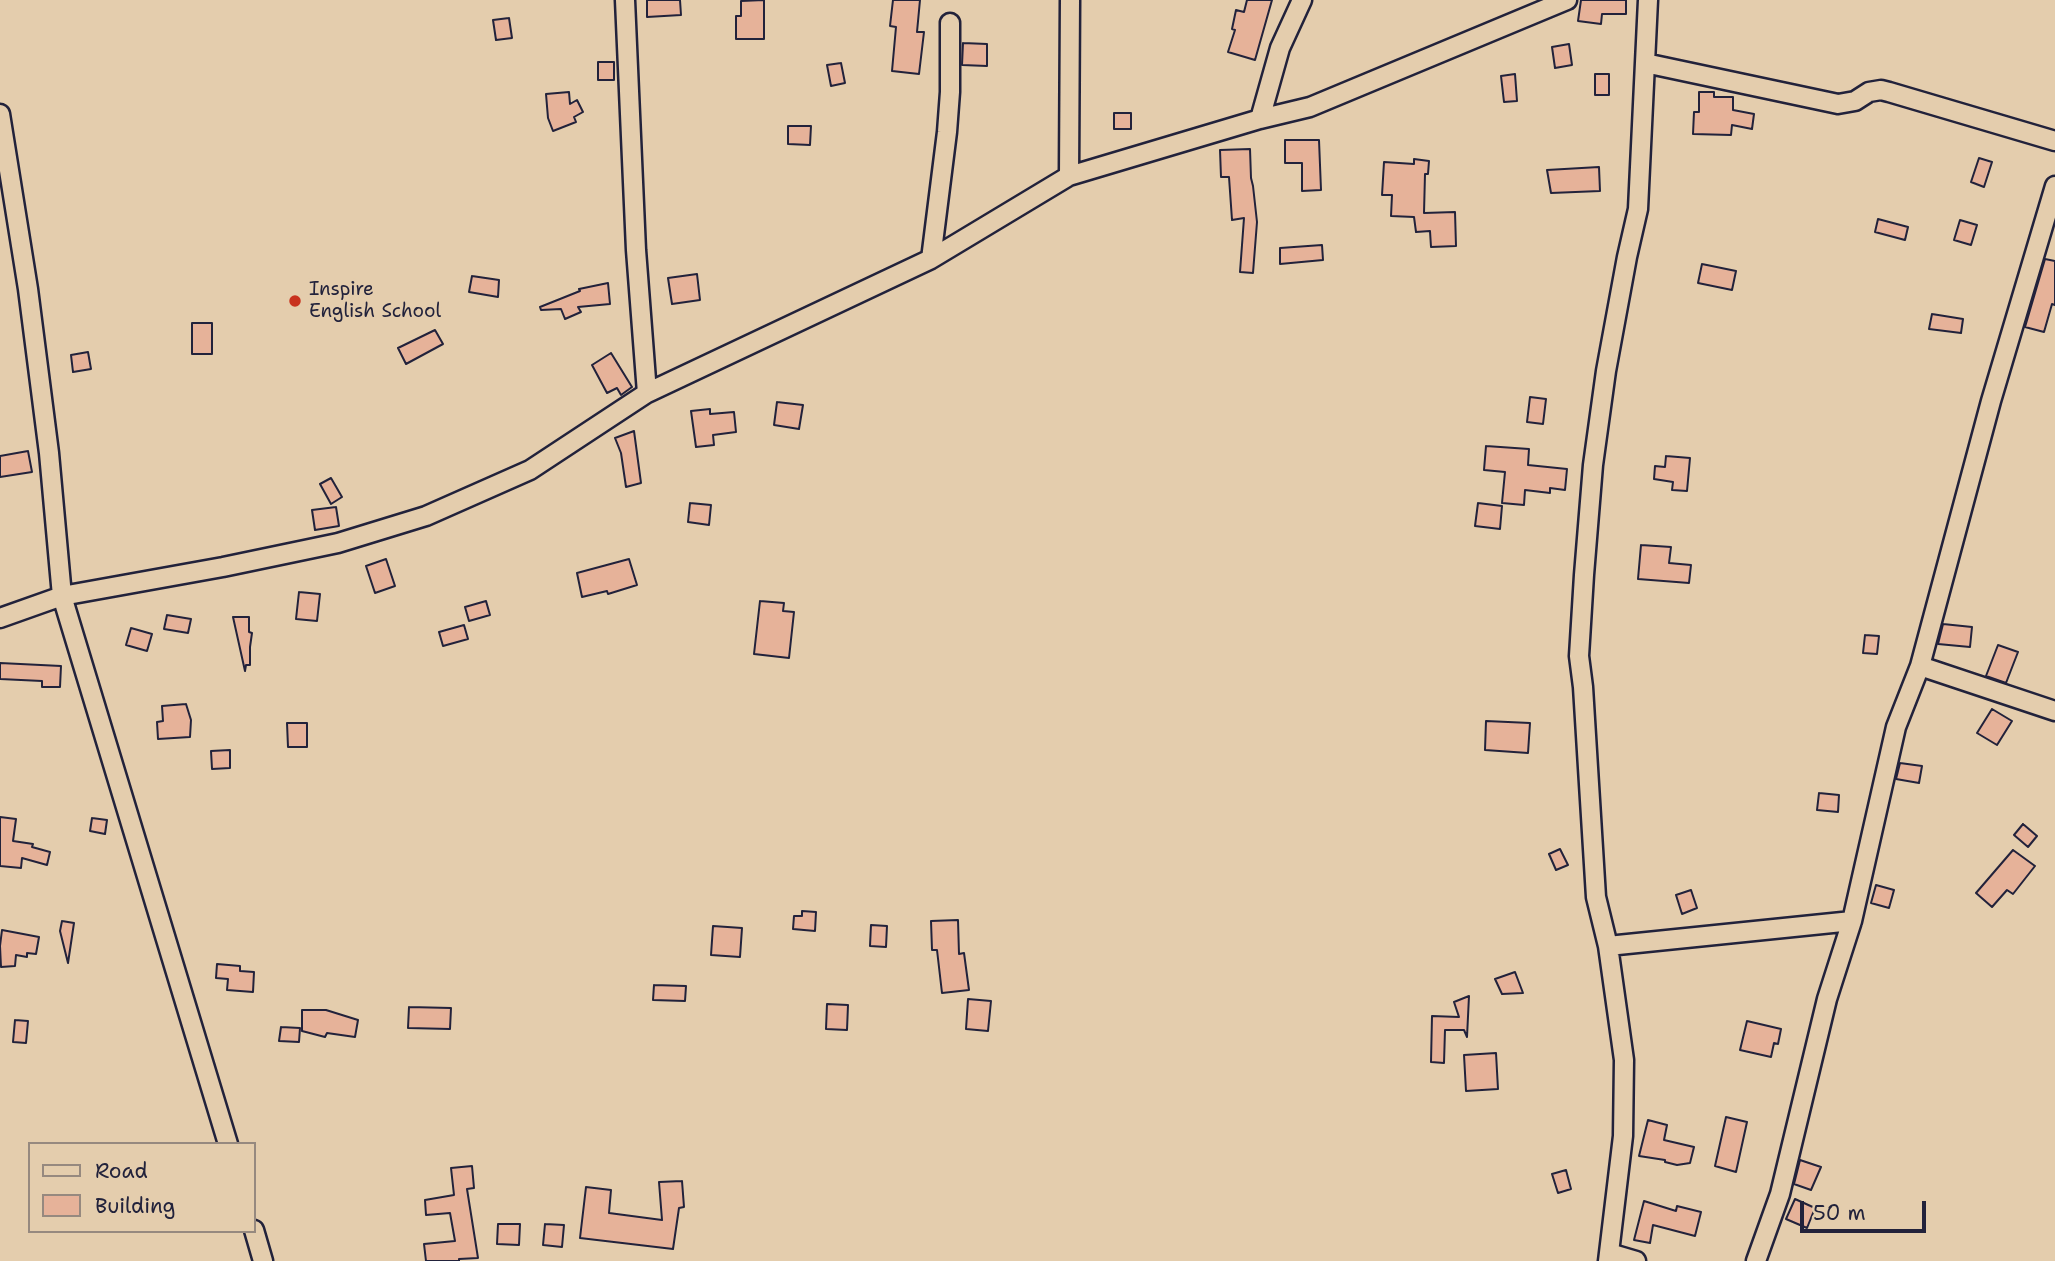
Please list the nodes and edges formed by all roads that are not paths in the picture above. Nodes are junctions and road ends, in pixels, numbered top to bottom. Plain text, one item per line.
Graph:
1 (625, 0) edge
2 (1070, 0) edge
3 (1302, 0) edge
4 (1567, 0) edge
5 (1648, 0) edge
6 (950, 23) dead end
7 (1645, 63) junction
8 (0, 114) edge
9 (1260, 119) junction
10 (2055, 141) edge
11 (1069, 176) junction
12 (2055, 186) edge
13 (931, 259) junction
14 (648, 393) junction
15 (62, 596) junction
16 (0, 618) edge
17 (1920, 666) junction
18 (2055, 711) edge
19 (1852, 921) junction
20 (1608, 946) junction
21 (227, 1142) edge
22 (255, 1233) edge
23 (1608, 1257) edge
24 (263, 1261) edge
25 (1636, 1261) edge
26 (1756, 1261) edge

1 - 14 street
2 - 11 street
3 - 9 street
4 - 9 street
5 - 7 street
6 - 13 street
7 - 10 street
7 - 20 street
8 - 15 street
9 - 11 street
11 - 13 street
12 - 17 street
13 - 14 street
14 - 15 street
15 - 16 street
15 - 21 street
17 - 18 street
17 - 19 street
19 - 20 street
19 - 26 street
20 - 23 street
22 - 24 street
23 - 25 street

